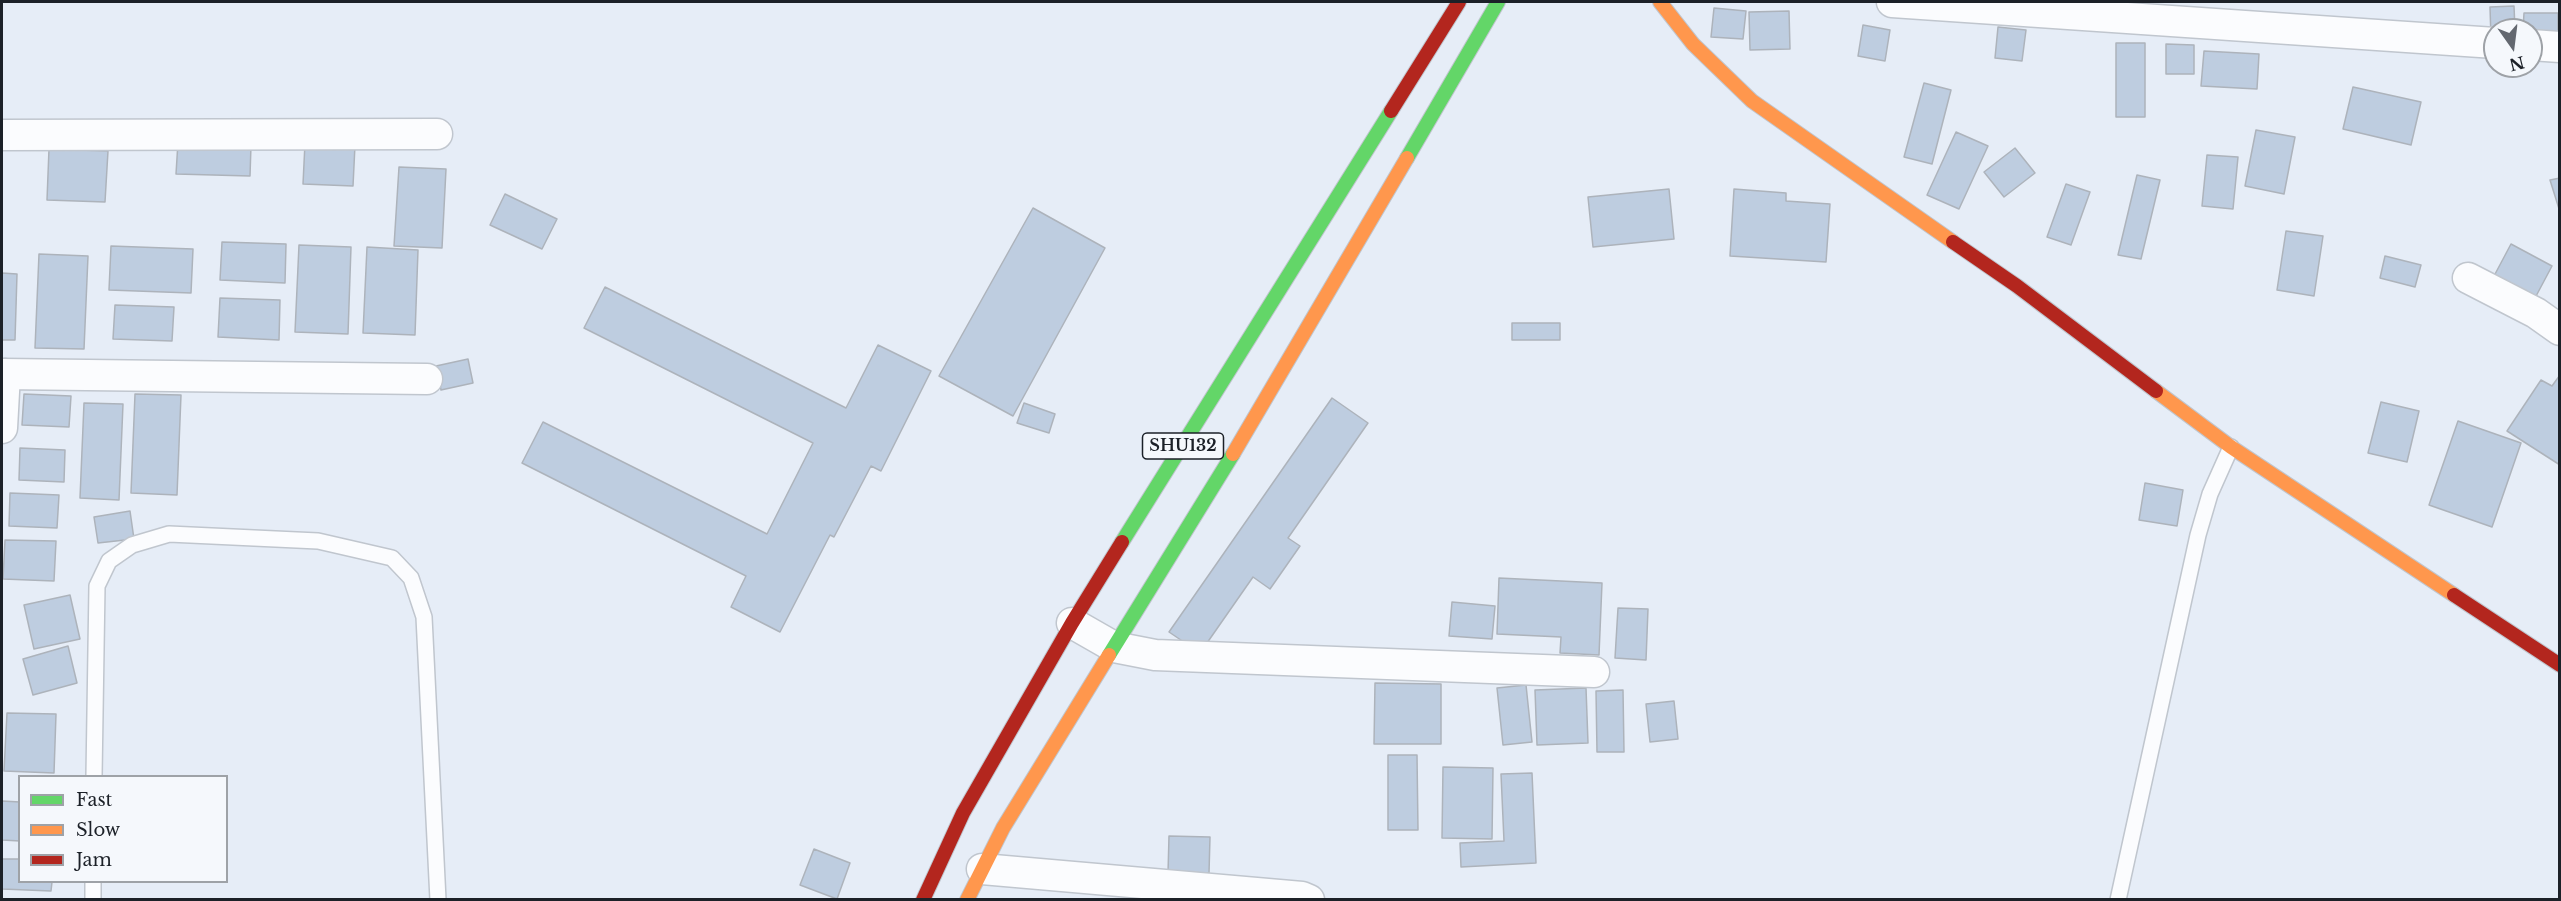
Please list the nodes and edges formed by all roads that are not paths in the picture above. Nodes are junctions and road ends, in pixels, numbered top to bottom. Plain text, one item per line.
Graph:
1 (1459, 2) edge
2 (1498, 2) edge
3 (1660, 2) edge
4 (1892, 2) edge
5 (2483, 42) edge
6 (2543, 46) edge
7 (2559, 47) edge
8 (437, 134) dead end
9 (2, 135) edge
10 (2468, 278) dead end
11 (2559, 330) edge
12 (3, 374) edge
13 (428, 379) dead end
14 (2, 428) edge
15 (2231, 447) junction
16 (1072, 623) junction
17 (1114, 647) junction
18 (2559, 666) edge
19 (1594, 672) dead end
20 (94, 775) edge
21 (982, 869) junction
22 (93, 883) edge
23 (93, 900) edge
24 (438, 900) edge
25 (923, 900) edge
26 (967, 900) edge
27 (1309, 900) edge
28 (2118, 900) edge

1 - 16 main road, SHU132
2 - 17 main road, SHU132
3 - 15 main road
4 - 5 street
6 - 7 street
8 - 9 street
10 - 11 street
12 - 13 street
12 - 14 street
15 - 18 main road
15 - 28 lane
16 - 17 street
16 - 25 main road, SHU132
17 - 19 street
17 - 21 main road, SHU132
20 - 24 lane
21 - 26 main road, SHU132
21 - 27 street
22 - 23 lane

